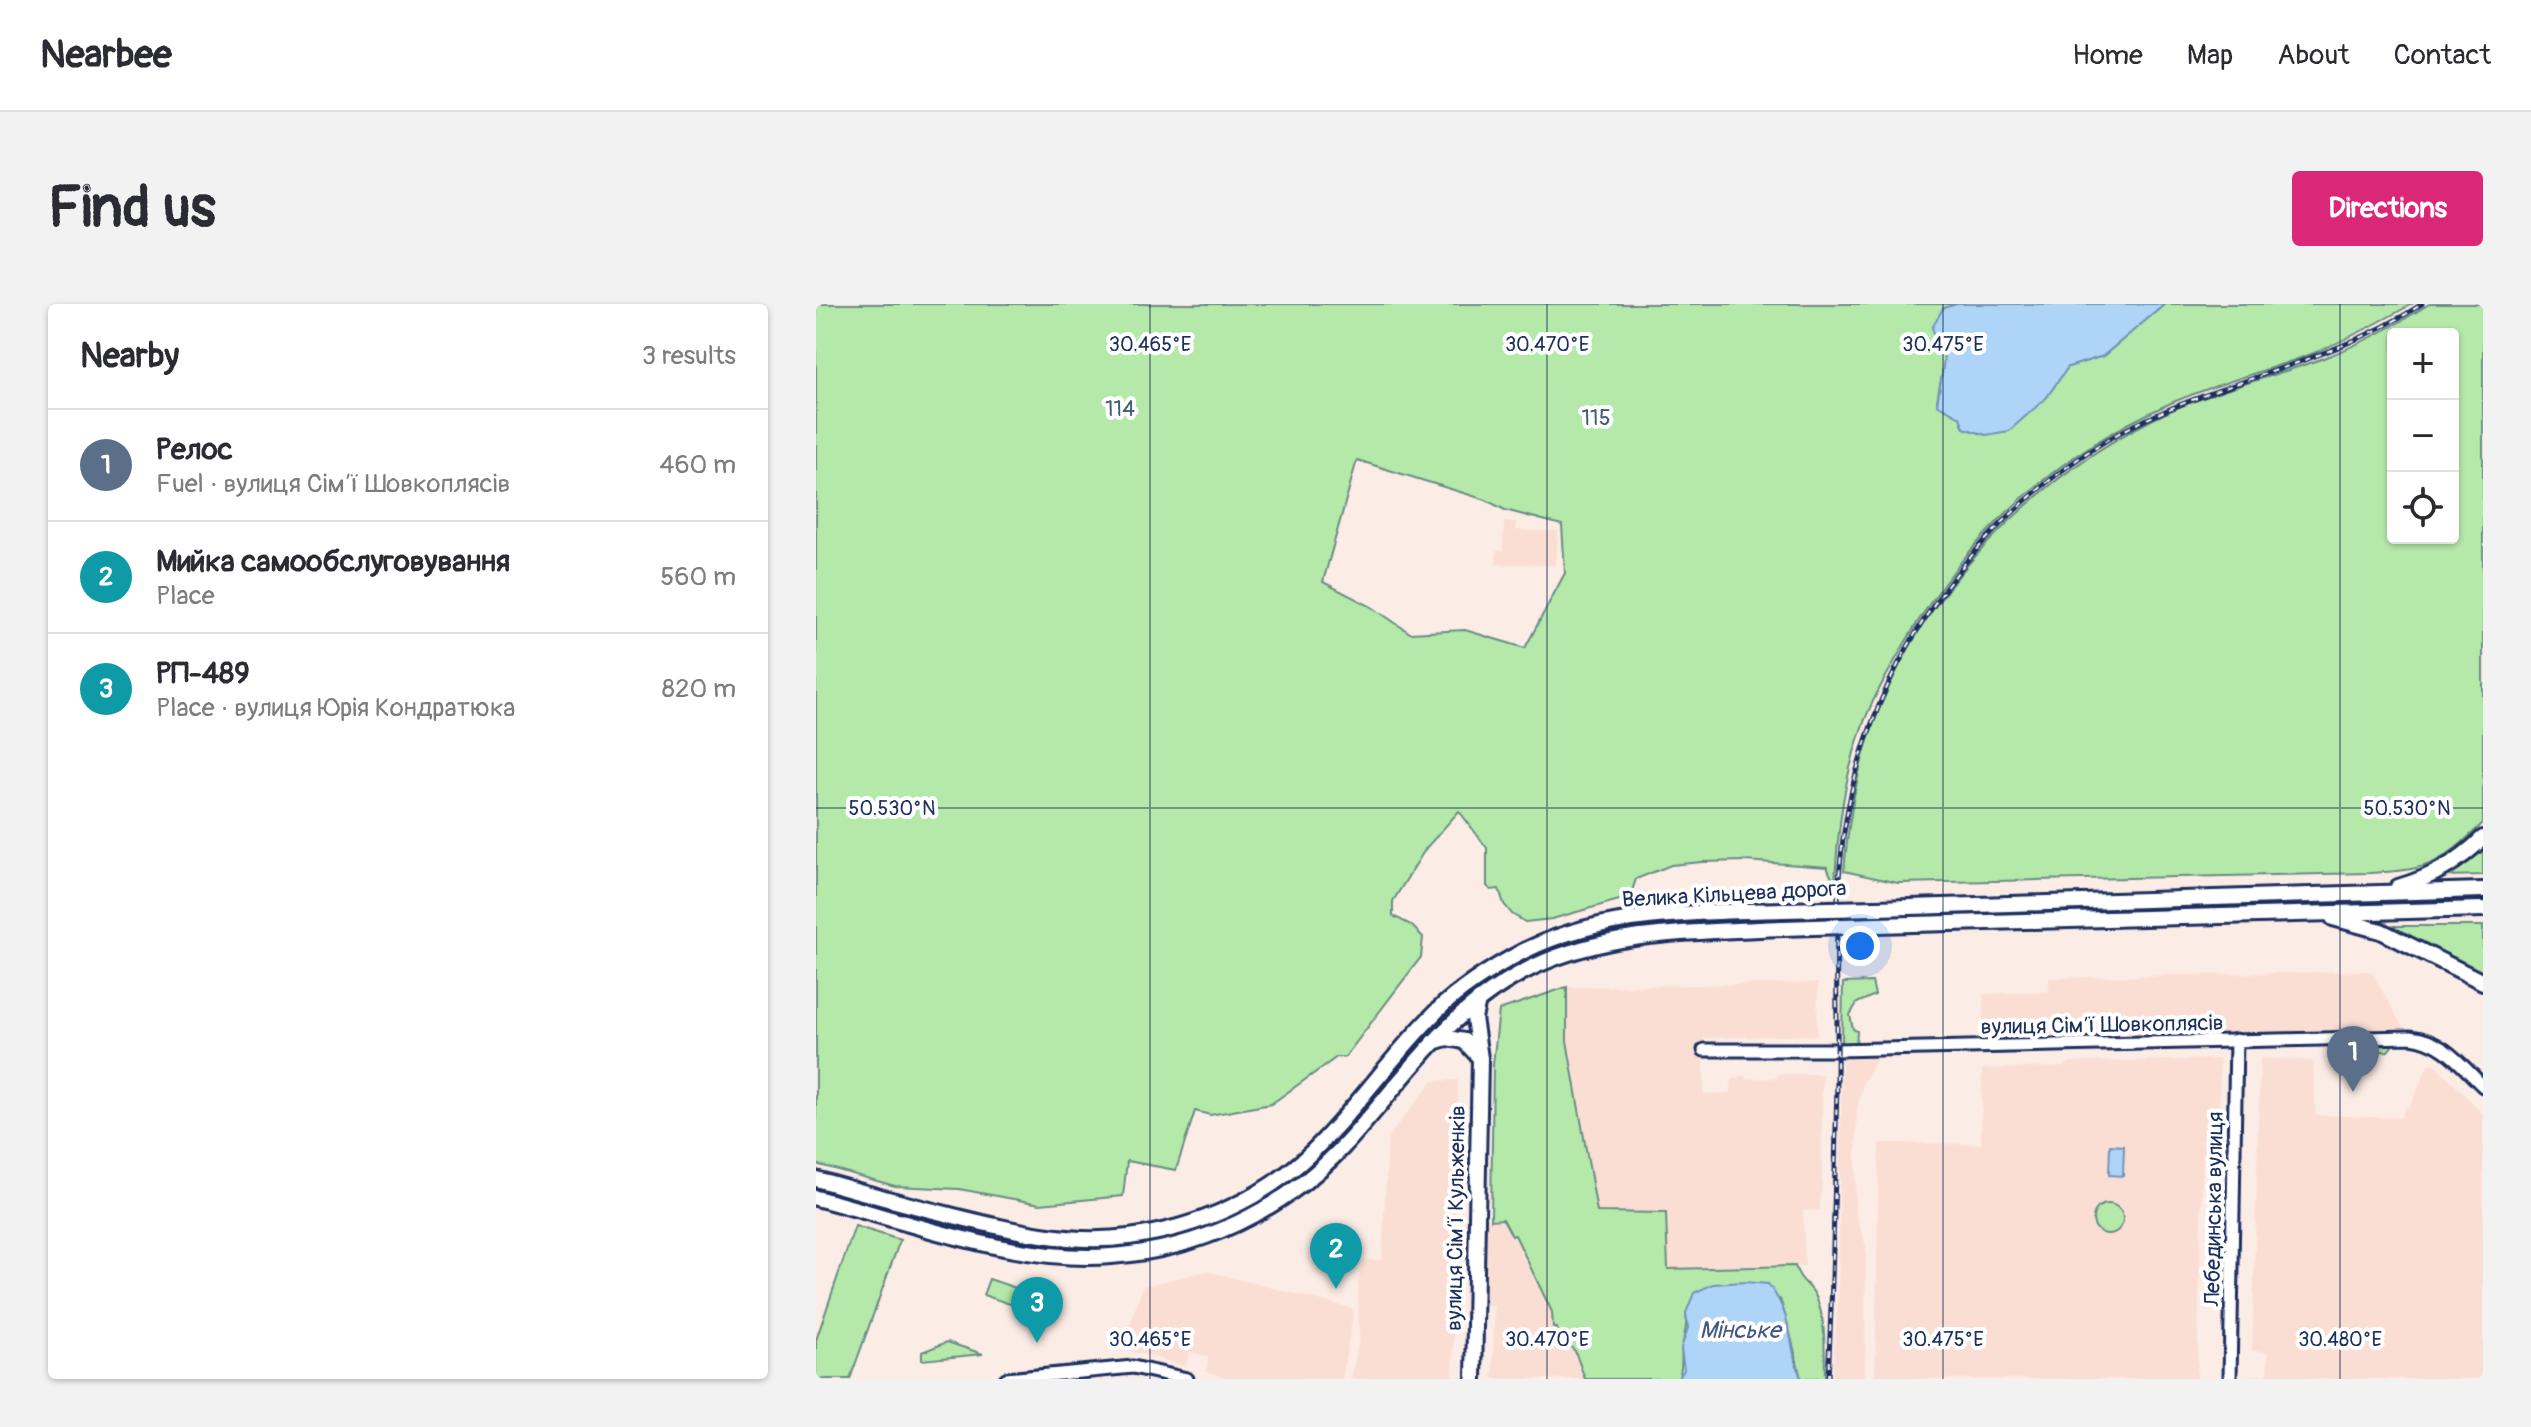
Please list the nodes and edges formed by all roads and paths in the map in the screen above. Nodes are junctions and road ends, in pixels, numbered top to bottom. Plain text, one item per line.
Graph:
1 (2483, 838) edge
2 (2483, 890) edge
3 (2376, 893) junction
4 (2483, 909) edge
5 (2309, 913) junction
6 (2483, 982) edge
7 (1478, 1001) junction
8 (2236, 1040) junction
9 (1431, 1042) junction
10 (1704, 1050) dead end
11 (1480, 1058) junction
12 (2483, 1086) edge
13 (816, 1179) edge
14 (816, 1198) edge
15 (1006, 1379) edge
16 (1187, 1379) edge
17 (1474, 1379) edge
18 (2230, 1379) edge

1 - 3 main road
2 - 3 main road, Велика Кільцева дорога
3 - 13 main road, Велика Кільцева дорога, bridge
4 - 5 main road, Велика Кільцева дорога
5 - 6 main road
5 - 7 main road, Велика Кільцева дорога, bridge
7 - 9 main road, Велика Кільцева дорога
7 - 11 main road, вулиця Сімʼї Кульженків
8 - 10 street, вулиця Сімʼї Шовкоплясів
8 - 12 street, вулиця Сімʼї Шовкоплясів
8 - 18 street, Лебединська вулиця
9 - 11 main road
9 - 14 main road, Велика Кільцева дорога
11 - 17 main road, вулиця Сімʼї Кульженків
15 - 16 street

